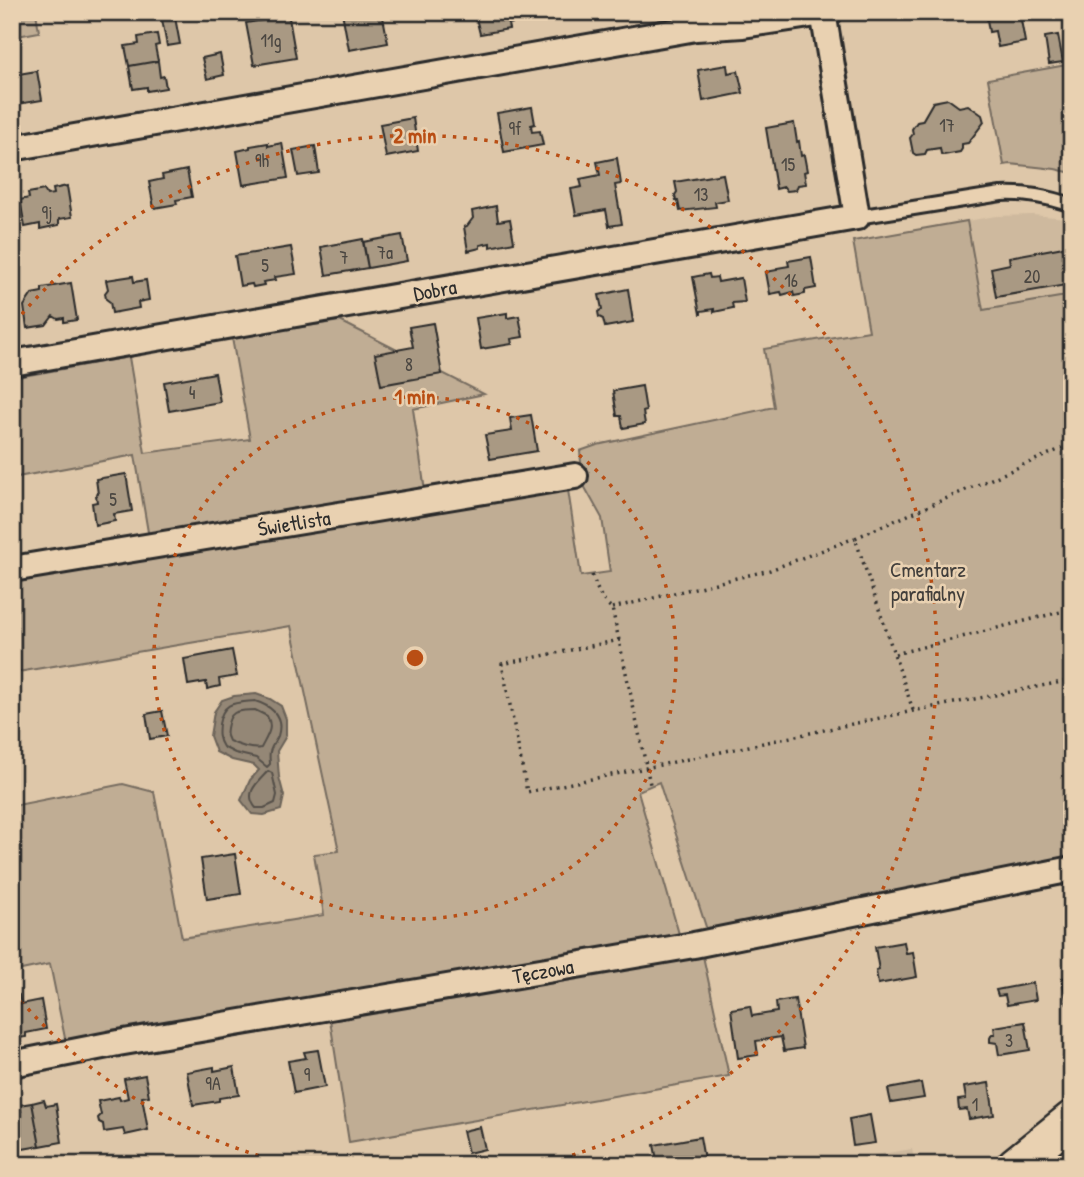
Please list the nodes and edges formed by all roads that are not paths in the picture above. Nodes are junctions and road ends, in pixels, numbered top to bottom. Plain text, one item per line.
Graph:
1 (826, 13) edge
2 (12, 148) edge
3 (1072, 205) edge
4 (857, 216) junction
5 (12, 363) edge
6 (575, 476) dead end
7 (12, 569) edge
8 (1072, 869) edge
9 (12, 1064) edge
10 (1072, 1119) edge
11 (1015, 1165) edge

1 - 2 street
1 - 4 street
3 - 4 lane
4 - 5 street, Dobra
6 - 7 street, Świetlista
8 - 9 street, Tęczowa
10 - 11 street

